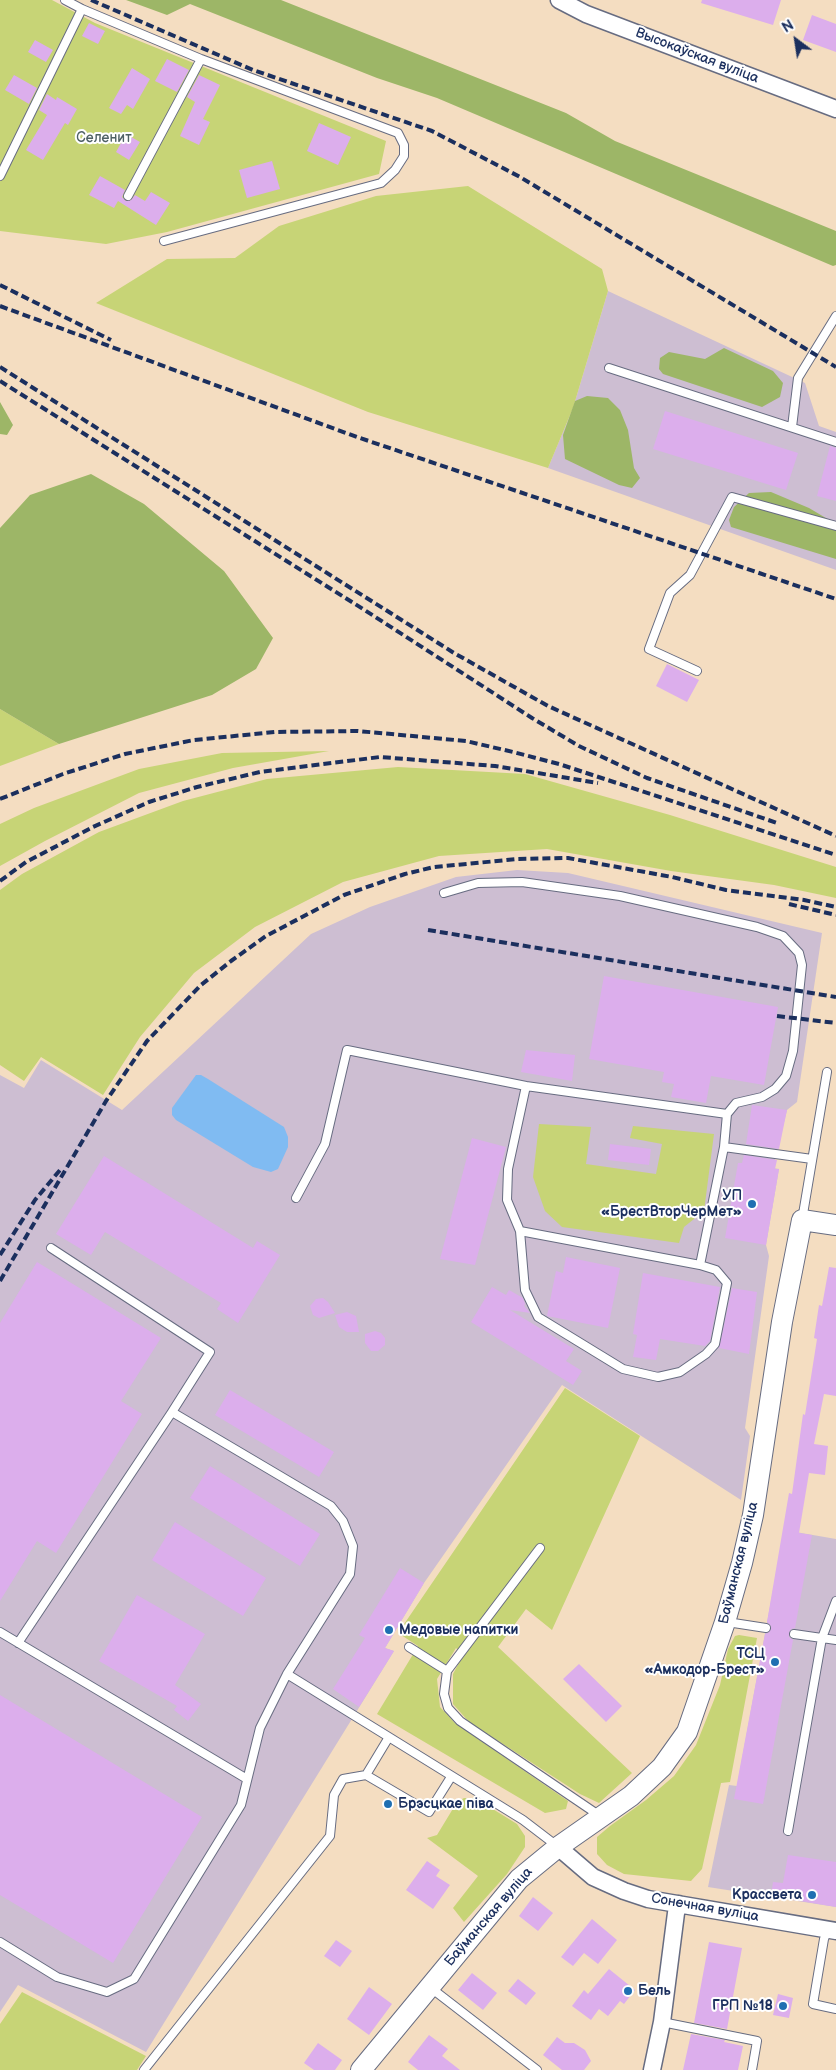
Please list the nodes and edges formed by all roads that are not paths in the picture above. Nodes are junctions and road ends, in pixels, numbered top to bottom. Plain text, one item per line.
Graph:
1 (65, 0) edge
2 (559, 0) edge
3 (82, 9) junction
4 (202, 60) junction
5 (836, 109) edge
6 (0, 176) edge
7 (128, 196) dead end
8 (164, 242) dead end
9 (836, 316) edge
10 (608, 368) dead end
11 (792, 427) junction
12 (836, 442) edge
13 (836, 526) edge
14 (697, 671) dead end
15 (444, 893) dead end
16 (827, 1072) dead end
17 (526, 1086) junction
18 (727, 1114) junction
19 (724, 1147) junction
20 (812, 1159) junction
21 (296, 1198) dead end
22 (802, 1220) junction
23 (836, 1225) edge
24 (520, 1231) junction
25 (51, 1248) dead end
26 (700, 1265) junction
27 (172, 1412) junction
28 (540, 1548) dead end
29 (836, 1601) edge
30 (725, 1622) junction
31 (766, 1628) dead end
32 (0, 1632) edge
33 (794, 1634) dead end
34 (822, 1638) junction
35 (836, 1640) edge
36 (18, 1643) junction
37 (409, 1647) dead end
38 (447, 1671) junction
39 (287, 1674) junction
40 (389, 1737) junction
41 (366, 1775) junction
42 (451, 1777) junction
43 (247, 1779) junction
44 (600, 1816) junction
45 (788, 1831) dead end
46 (558, 1847) junction
47 (679, 1904) junction
48 (832, 1930) edge
49 (0, 1942) edge
50 (429, 1987) junction
51 (836, 2010) edge
52 (662, 2022) junction
53 (144, 2070) edge
54 (361, 2070) edge
55 (537, 2070) edge
56 (652, 2070) edge
57 (752, 2070) edge

1 - 3 lane
2 - 5 street, Высокаўская вуліца
3 - 4 lane
3 - 6 lane
4 - 7 lane
4 - 8 lane
9 - 11 lane
10 - 11 lane
11 - 12 lane
13 - 14 lane
15 - 18 lane
16 - 20 lane
17 - 18 lane
17 - 21 lane
17 - 24 lane
18 - 19 lane
19 - 20 lane
19 - 26 lane
20 - 22 lane
22 - 23 street
22 - 30 street, Баўманская вуліца
24 - 26 lane
24 - 26 lane
25 - 27 lane
27 - 36 lane
27 - 39 lane
28 - 38 lane
29 - 34 lane
30 - 31 lane
30 - 44 street, Баўманская вуліца
32 - 36 lane
33 - 34 lane
34 - 35 lane
34 - 45 lane
36 - 43 lane
37 - 38 lane
38 - 44 lane
39 - 40 lane
39 - 43 lane
40 - 41 lane
40 - 42 lane
41 - 42 lane
41 - 53 lane
42 - 46 lane
43 - 49 lane
44 - 46 street, Баўманская вуліца
46 - 47 street, Сонечная вуліца
46 - 50 street, Баўманская вуліца
47 - 48 street, Сонечная вуліца
47 - 52 street
48 - 51 lane
50 - 54 street, Баўманская вуліца
50 - 55 lane
52 - 56 street
52 - 57 lane

